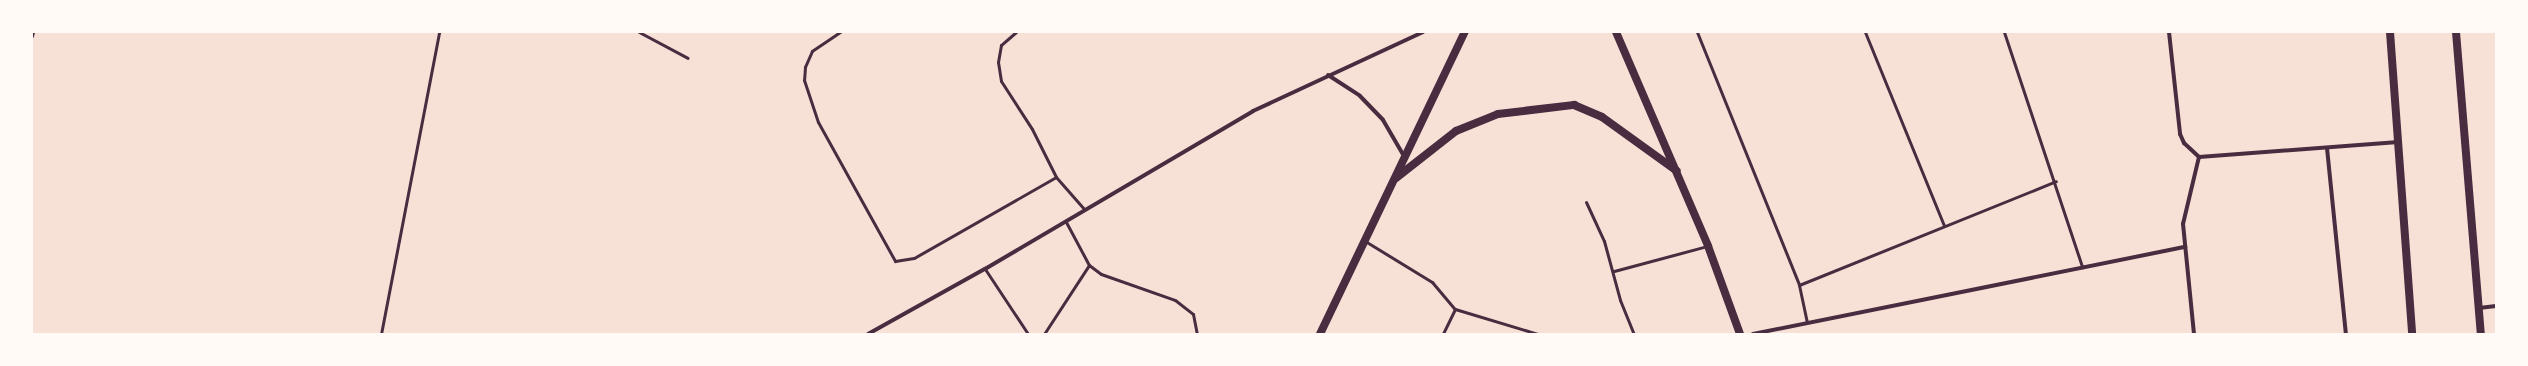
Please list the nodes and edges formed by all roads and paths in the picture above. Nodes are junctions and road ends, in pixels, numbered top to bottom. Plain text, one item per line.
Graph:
1 (33, 32) edge
2 (439, 32) edge
3 (639, 32) edge
4 (840, 32) edge
5 (1016, 32) edge
6 (1423, 32) edge
7 (1465, 32) edge
8 (1616, 32) edge
9 (1696, 32) edge
10 (1865, 32) edge
11 (2004, 32) edge
12 (2169, 32) edge
13 (2390, 32) edge
14 (2456, 32) edge
15 (32, 36) edge
16 (688, 58) dead end
17 (1328, 75) junction
18 (2398, 142) junction
19 (2327, 148) junction
20 (2199, 157) junction
21 (1405, 158) junction
22 (1677, 171) junction
23 (1056, 177) junction
24 (1392, 181) junction
25 (2056, 181) junction
26 (1586, 202) dead end
27 (1084, 209) junction
28 (1066, 222) junction
29 (1944, 226) junction
30 (1364, 240) junction
31 (1708, 246) junction
32 (2185, 247) junction
33 (1089, 265) junction
34 (2082, 267) junction
35 (985, 269) junction
36 (1614, 271) junction
37 (1799, 285) junction
38 (2496, 306) edge
39 (2479, 308) junction
40 (1455, 309) junction
41 (1808, 322) junction
42 (381, 334) edge
43 (868, 334) edge
44 (1028, 334) edge
45 (1044, 334) edge
46 (1197, 334) edge
47 (1320, 334) edge
48 (1443, 334) edge
49 (1538, 334) edge
50 (1634, 334) edge
51 (1740, 334) edge
52 (1753, 334) edge
53 (2194, 334) edge
54 (2346, 334) edge
55 (2412, 334) edge
56 (2481, 334) edge

1 - 15 lane
2 - 42 lane
3 - 16 lane
4 - 23 lane
5 - 23 lane
6 - 17 street
7 - 21 main road
8 - 22 main road
9 - 37 lane
10 - 29 lane
11 - 25 lane
12 - 20 street
13 - 18 main road
14 - 39 main road
17 - 21 street
17 - 27 street
18 - 19 street
18 - 55 main road
19 - 20 street
19 - 54 street
20 - 32 street
21 - 24 main road
22 - 24 main road
22 - 31 main road
23 - 27 lane
24 - 30 main road
25 - 29 lane
25 - 34 lane
26 - 36 lane
27 - 28 street
28 - 33 lane
28 - 35 street
29 - 37 lane
30 - 40 lane
30 - 47 main road
31 - 36 lane
31 - 51 main road
32 - 34 street
32 - 53 street
33 - 45 lane
33 - 46 lane
34 - 41 street
35 - 43 street
35 - 44 lane
36 - 50 lane
37 - 41 lane
38 - 39 street
39 - 56 main road
40 - 48 lane
40 - 49 lane
41 - 52 street

